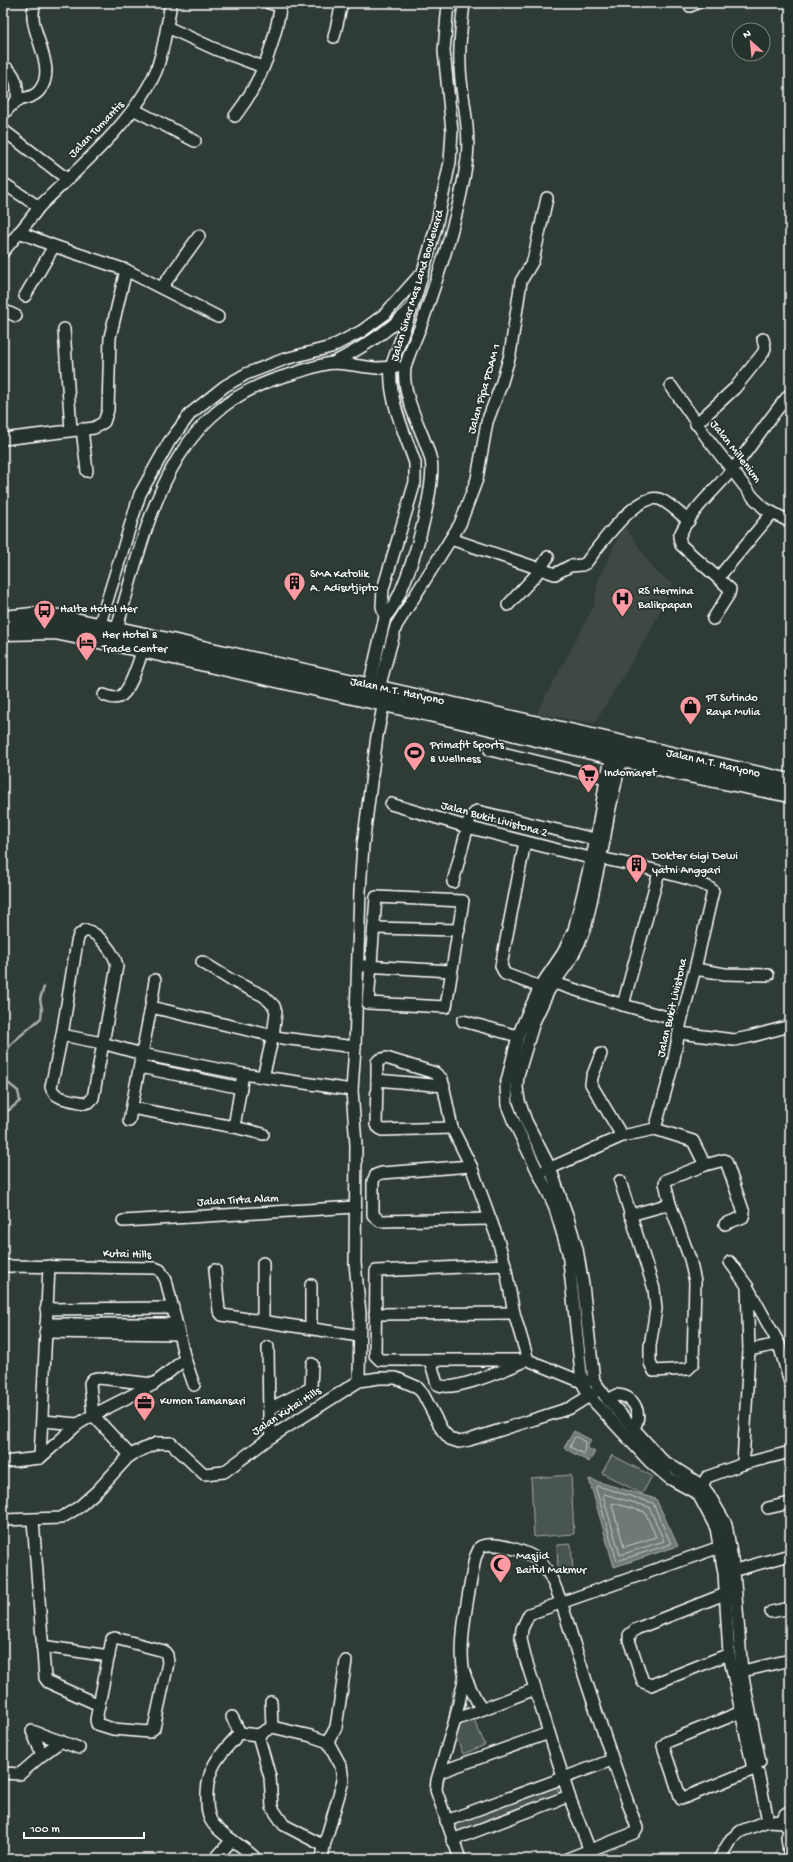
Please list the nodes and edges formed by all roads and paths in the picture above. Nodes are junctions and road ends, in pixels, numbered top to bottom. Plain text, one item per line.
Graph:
1 (36, 3) edge
2 (171, 3) edge
3 (269, 3) edge
4 (342, 3) edge
5 (448, 3) edge
6 (464, 3) edge
7 (281, 5) edge
8 (167, 27) junction
9 (334, 37) dead end
10 (3, 66) edge
11 (263, 67) junction
12 (17, 101) junction
13 (135, 110) junction
14 (3, 114) edge
15 (235, 116) dead end
16 (3, 130) edge
17 (195, 141) dead end
18 (67, 179) junction
19 (3, 183) edge
20 (547, 198) dead end
21 (39, 207) junction
22 (19, 232) junction
23 (199, 236) dead end
24 (54, 246) junction
25 (3, 252) edge
26 (126, 270) junction
27 (439, 271) junction
28 (422, 272) junction
29 (162, 287) junction
30 (25, 296) dead end
31 (412, 307) junction
32 (3, 310) edge
33 (16, 316) dead end
34 (218, 317) dead end
35 (64, 329) dead end
36 (362, 331) junction
37 (764, 339) dead end
38 (369, 343) junction
39 (333, 363) junction
40 (391, 367) junction
41 (406, 367) junction
42 (672, 386) dead end
43 (789, 395) edge
44 (696, 424) junction
45 (76, 429) junction
46 (3, 439) edge
47 (431, 461) junction
48 (415, 464) junction
49 (732, 470) junction
50 (87, 471) dead end
51 (135, 510) junction
52 (772, 512) junction
53 (150, 513) junction
54 (689, 521) junction
55 (790, 522) edge
56 (452, 539) junction
57 (548, 557) dead end
58 (540, 569) junction
59 (718, 578) junction
60 (113, 583) junction
61 (128, 586) junction
62 (508, 605) dead end
63 (385, 617) junction
64 (3, 619) edge
65 (713, 619) dead end
66 (3, 632) edge
67 (97, 633) junction
68 (114, 636) junction
69 (143, 649) junction
70 (377, 692) junction
71 (104, 695) dead end
72 (490, 750) dead end
73 (617, 758) junction
74 (790, 770) edge
75 (771, 777) junction
76 (611, 779) junction
77 (790, 782) edge
78 (790, 794) edge
79 (391, 804) dead end
80 (467, 827) junction
81 (525, 842) junction
82 (596, 855) junction
83 (659, 872) junction
84 (453, 882) dead end
85 (374, 928) junction
86 (459, 930) junction
87 (202, 962) dead end
88 (358, 966) junction
89 (371, 967) junction
90 (696, 969) junction
91 (451, 971) junction
92 (768, 975) dead end
93 (155, 980) dead end
94 (547, 985) junction
95 (623, 1005) junction
96 (151, 1007) junction
97 (463, 1021) dead end
98 (681, 1021) junction
99 (790, 1026) edge
100 (680, 1034) junction
101 (62, 1035) junction
102 (273, 1036) junction
103 (518, 1036) junction
104 (102, 1043) junction
105 (355, 1047) junction
106 (142, 1054) junction
107 (601, 1054) dead end
108 (140, 1067) junction
109 (243, 1074) junction
110 (263, 1077) junction
111 (377, 1080) junction
112 (506, 1085) junction
113 (444, 1086) junction
114 (517, 1087) junction
115 (241, 1088) junction
116 (352, 1090) junction
117 (132, 1108) junction
118 (129, 1121) dead end
119 (234, 1127) junction
120 (452, 1128) junction
121 (655, 1129) junction
122 (263, 1134) dead end
123 (622, 1136) junction
124 (705, 1165) junction
125 (471, 1166) junction
126 (550, 1168) junction
127 (539, 1173) junction
128 (620, 1181) dead end
129 (670, 1204) junction
130 (355, 1207) junction
131 (630, 1215) junction
132 (490, 1220) junction
133 (123, 1221) dead end
134 (725, 1224) dead end
135 (730, 1262) dead end
136 (263, 1263) dead end
137 (505, 1265) junction
138 (3, 1266) edge
139 (48, 1266) junction
140 (215, 1270) dead end
141 (311, 1285) dead end
142 (747, 1286) junction
143 (173, 1308) junction
144 (46, 1309) junction
145 (514, 1313) junction
146 (375, 1314) junction
147 (262, 1320) junction
148 (45, 1328) junction
149 (311, 1328) junction
150 (177, 1329) junction
151 (359, 1336) junction
152 (779, 1344) junction
153 (268, 1347) dead end
154 (749, 1350) junction
155 (185, 1359) junction
156 (430, 1360) junction
157 (528, 1360) junction
158 (312, 1364) dead end
159 (359, 1381) junction
160 (582, 1382) junction
161 (790, 1383) edge
162 (154, 1384) junction
163 (194, 1385) dead end
164 (597, 1385) junction
165 (589, 1396) junction
166 (608, 1400) junction
167 (269, 1409) junction
168 (93, 1414) junction
169 (43, 1421) junction
170 (78, 1424) junction
171 (634, 1428) junction
172 (271, 1437) junction
173 (790, 1452) edge
174 (130, 1455) junction
175 (40, 1458) junction
176 (3, 1462) edge
177 (743, 1464) junction
178 (700, 1489) junction
179 (790, 1502) edge
180 (768, 1508) dead end
181 (3, 1520) edge
182 (33, 1520) junction
183 (720, 1547) junction
184 (790, 1555) edge
185 (729, 1572) junction
186 (725, 1594) junction
187 (560, 1602) junction
188 (790, 1608) edge
189 (771, 1612) dead end
190 (42, 1646) junction
191 (729, 1654) junction
192 (109, 1656) junction
193 (790, 1660) edge
194 (346, 1661) dead end
195 (737, 1673) junction
196 (465, 1675) junction
197 (535, 1689) junction
198 (271, 1702) dead end
199 (99, 1705) junction
200 (481, 1709) junction
201 (741, 1712) junction
202 (232, 1716) dead end
203 (455, 1720) junction
204 (272, 1727) junction
205 (549, 1733) junction
206 (240, 1734) junction
207 (258, 1735) junction
208 (61, 1741) junction
209 (328, 1742) junction
210 (80, 1748) dead end
211 (42, 1755) junction
212 (612, 1760) junction
213 (755, 1767) junction
214 (440, 1772) junction
215 (3, 1773) edge
216 (564, 1776) junction
217 (569, 1796) junction
218 (790, 1812) edge
219 (446, 1821) junction
220 (768, 1821) junction
221 (788, 1827) edge
222 (232, 1840) junction
223 (452, 1840) junction
224 (324, 1846) junction
225 (591, 1854) edge
226 (215, 1859) edge
227 (256, 1859) edge
228 (322, 1859) edge
229 (460, 1859) edge
230 (567, 1859) edge
231 (720, 1859) edge
232 (790, 1859) edge

1 - 12 street
2 - 8 street, Jalan Tumantis
3 - 7 street
4 - 9 street
5 - 28 street, Jalan Sinar Mas Land Boulevard
6 - 27 street, Jalan Sinar Mas Land Boulevard
7 - 11 street
8 - 11 street
8 - 13 street, Jalan Tumantis
10 - 12 street
11 - 15 street
12 - 14 street
13 - 17 street
13 - 18 street, Jalan Tumantis
16 - 18 street
18 - 21 street, Jalan Tumantis
19 - 21 street
20 - 56 street, Jalan Pipa PDAM 1
21 - 22 street, Jalan Tumantis
22 - 24 street
22 - 25 street, Jalan Tumantis
23 - 29 street
24 - 26 street
24 - 30 street
26 - 29 street
26 - 45 street
27 - 31 street
27 - 41 street, Jalan Sinar Mas Land Boulevard
28 - 31 street, Jalan Sinar Mas Land Boulevard
28 - 36 street, Jalan Sinar Mas Land Boulevard
29 - 34 street
31 - 38 street
31 - 40 street, Jalan Sinar Mas Land Boulevard
32 - 33 street
35 - 45 street
36 - 38 street
36 - 51 street, Jalan Sinar Mas Land Boulevard
37 - 44 street
38 - 39 street
39 - 40 street, Jalan Sinar Mas Land Boulevard
39 - 53 street, Jalan Sinar Mas Land Boulevard
40 - 41 street
40 - 48 street, Jalan Sinar Mas Land Boulevard
41 - 47 street, Jalan Sinar Mas Land Boulevard
42 - 44 street, Jalan Millenium
43 - 49 street
44 - 49 street, Jalan Millenium
45 - 46 street
45 - 50 street
47 - 48 street
47 - 63 street, Jalan Sinar Mas Land Boulevard
48 - 63 street, Jalan Sinar Mas Land Boulevard
49 - 52 street, Jalan Millenium
49 - 54 street
51 - 53 street
51 - 60 street, Jalan Sinar Mas Land Boulevard
52 - 55 street, Jalan Millenium
52 - 59 street
53 - 61 street, Jalan Sinar Mas Land Boulevard
54 - 58 street
54 - 59 street
56 - 58 street
56 - 70 street, Jalan Pipa PDAM 1
57 - 58 street
58 - 62 street
59 - 65 street
60 - 61 street
60 - 67 street, Jalan Sinar Mas Land Boulevard
61 - 68 street, Jalan Sinar Mas Land Boulevard
63 - 70 street
64 - 67 highway, Jalan M.T. Haryono
66 - 67 highway, Jalan M.T. Haryono
67 - 68 highway, Jalan M.T. Haryono
68 - 69 highway, Jalan M.T. Haryono
68 - 70 highway, Jalan M.T. Haryono
69 - 70 highway, Jalan M.T. Haryono
69 - 71 street
70 - 73 highway, Jalan M.T. Haryono
70 - 75 highway, Jalan M.T. Haryono
70 - 88 street
72 - 76 street
73 - 76 street
73 - 78 highway, Jalan M.T. Haryono
74 - 75 highway
75 - 77 highway, Jalan M.T. Haryono
76 - 82 street
79 - 80 street, Jalan Bukit Livistona 2
80 - 81 street, Jalan Bukit Livistona 2
80 - 82 street
80 - 84 street
81 - 82 street, Jalan Bukit Livistona 2
81 - 94 street
82 - 83 street
82 - 94 street
83 - 90 street, Jalan Bukit Livistona
83 - 95 street
85 - 86 street
85 - 86 street
85 - 89 street
86 - 91 street
87 - 102 street
88 - 89 street
88 - 105 street
89 - 91 street
89 - 91 street
90 - 92 street
90 - 98 street, Jalan Bukit Livistona
93 - 96 street
94 - 95 street
94 - 103 street
94 - 114 street
95 - 98 street
96 - 102 street
96 - 106 street
97 - 103 street
98 - 100 street, Jalan Bukit Livistona
99 - 100 street
100 - 121 street, Jalan Bukit Livistona
101 - 104 street
101 - 104 street
101 - 104 street
102 - 105 street
102 - 110 street
103 - 112 street
104 - 106 street
105 - 116 street
106 - 108 street
106 - 109 street
107 - 123 street
108 - 115 street
108 - 117 street
109 - 110 street
109 - 115 street
110 - 116 street
111 - 113 street
111 - 113 street
111 - 120 street
112 - 114 street
112 - 127 street
113 - 120 street
114 - 126 street
115 - 119 street
116 - 130 street
117 - 118 street
117 - 119 street
119 - 122 street
120 - 125 street
121 - 123 street
121 - 124 street
123 - 126 street
124 - 129 street
124 - 134 street
125 - 132 street
125 - 132 street
126 - 127 street
126 - 164 street
127 - 160 street
128 - 131 street
129 - 131 street
129 - 131 street
130 - 133 street, Jalan Tirta Alam
130 - 151 street
132 - 137 street
135 - 142 street
136 - 147 street
137 - 145 street
137 - 146 street
138 - 139 street, Kutai Hills
139 - 143 street, Kutai Hills
139 - 144 street
140 - 147 street
141 - 149 street
142 - 152 street
142 - 154 street
143 - 144 street
143 - 150 street, Kutai Hills
144 - 148 street
145 - 146 street
145 - 157 street
146 - 156 street
147 - 149 street
148 - 150 street
148 - 169 street
149 - 151 street
150 - 155 street, Kutai Hills
151 - 159 street
152 - 154 street
152 - 161 street
153 - 167 street
154 - 177 street
155 - 162 street
155 - 163 street, Kutai Hills
156 - 157 street
156 - 157 street
157 - 160 street
158 - 167 street
159 - 165 street, Jalan Kutai Hills
159 - 172 street, Jalan Kutai Hills
160 - 164 street
160 - 165 street
162 - 168 street
162 - 168 street
164 - 165 street
164 - 166 street
165 - 178 street
166 - 171 street
166 - 171 street
167 - 172 street
168 - 170 street
168 - 174 street
169 - 170 street
169 - 175 street
170 - 175 street
171 - 178 street
172 - 174 street, Jalan Kutai Hills
173 - 177 street
174 - 182 street, Jalan Kutai Hills
175 - 176 street
177 - 178 street
178 - 183 street
178 - 185 street
179 - 180 street
181 - 182 street, Jalan Kutai Hills
182 - 190 street
183 - 185 street
183 - 187 street
184 - 185 street
185 - 186 street
185 - 195 street
186 - 191 street
186 - 191 street
187 - 196 street
187 - 197 street
187 - 212 street
188 - 189 street
190 - 192 street
190 - 199 street
191 - 195 street
192 - 199 street
192 - 199 street
193 - 195 street
194 - 209 street
195 - 201 street
195 - 213 street
196 - 200 street
196 - 203 street
197 - 200 street
197 - 205 street
198 - 204 street
200 - 203 street
201 - 213 street
201 - 213 street
202 - 206 street
203 - 214 street
204 - 207 street
204 - 209 street
205 - 214 street
205 - 216 street
206 - 207 street
206 - 222 street
207 - 224 street
208 - 210 street
208 - 211 street
208 - 211 street
209 - 224 street
211 - 215 street
212 - 216 street
212 - 225 street
213 - 220 street
214 - 219 street
216 - 217 street
216 - 219 street
217 - 223 street
217 - 225 street
218 - 221 street
219 - 223 street
220 - 221 street
220 - 231 street
221 - 232 street
222 - 226 street
222 - 227 street
223 - 229 street
224 - 228 street
225 - 230 street

